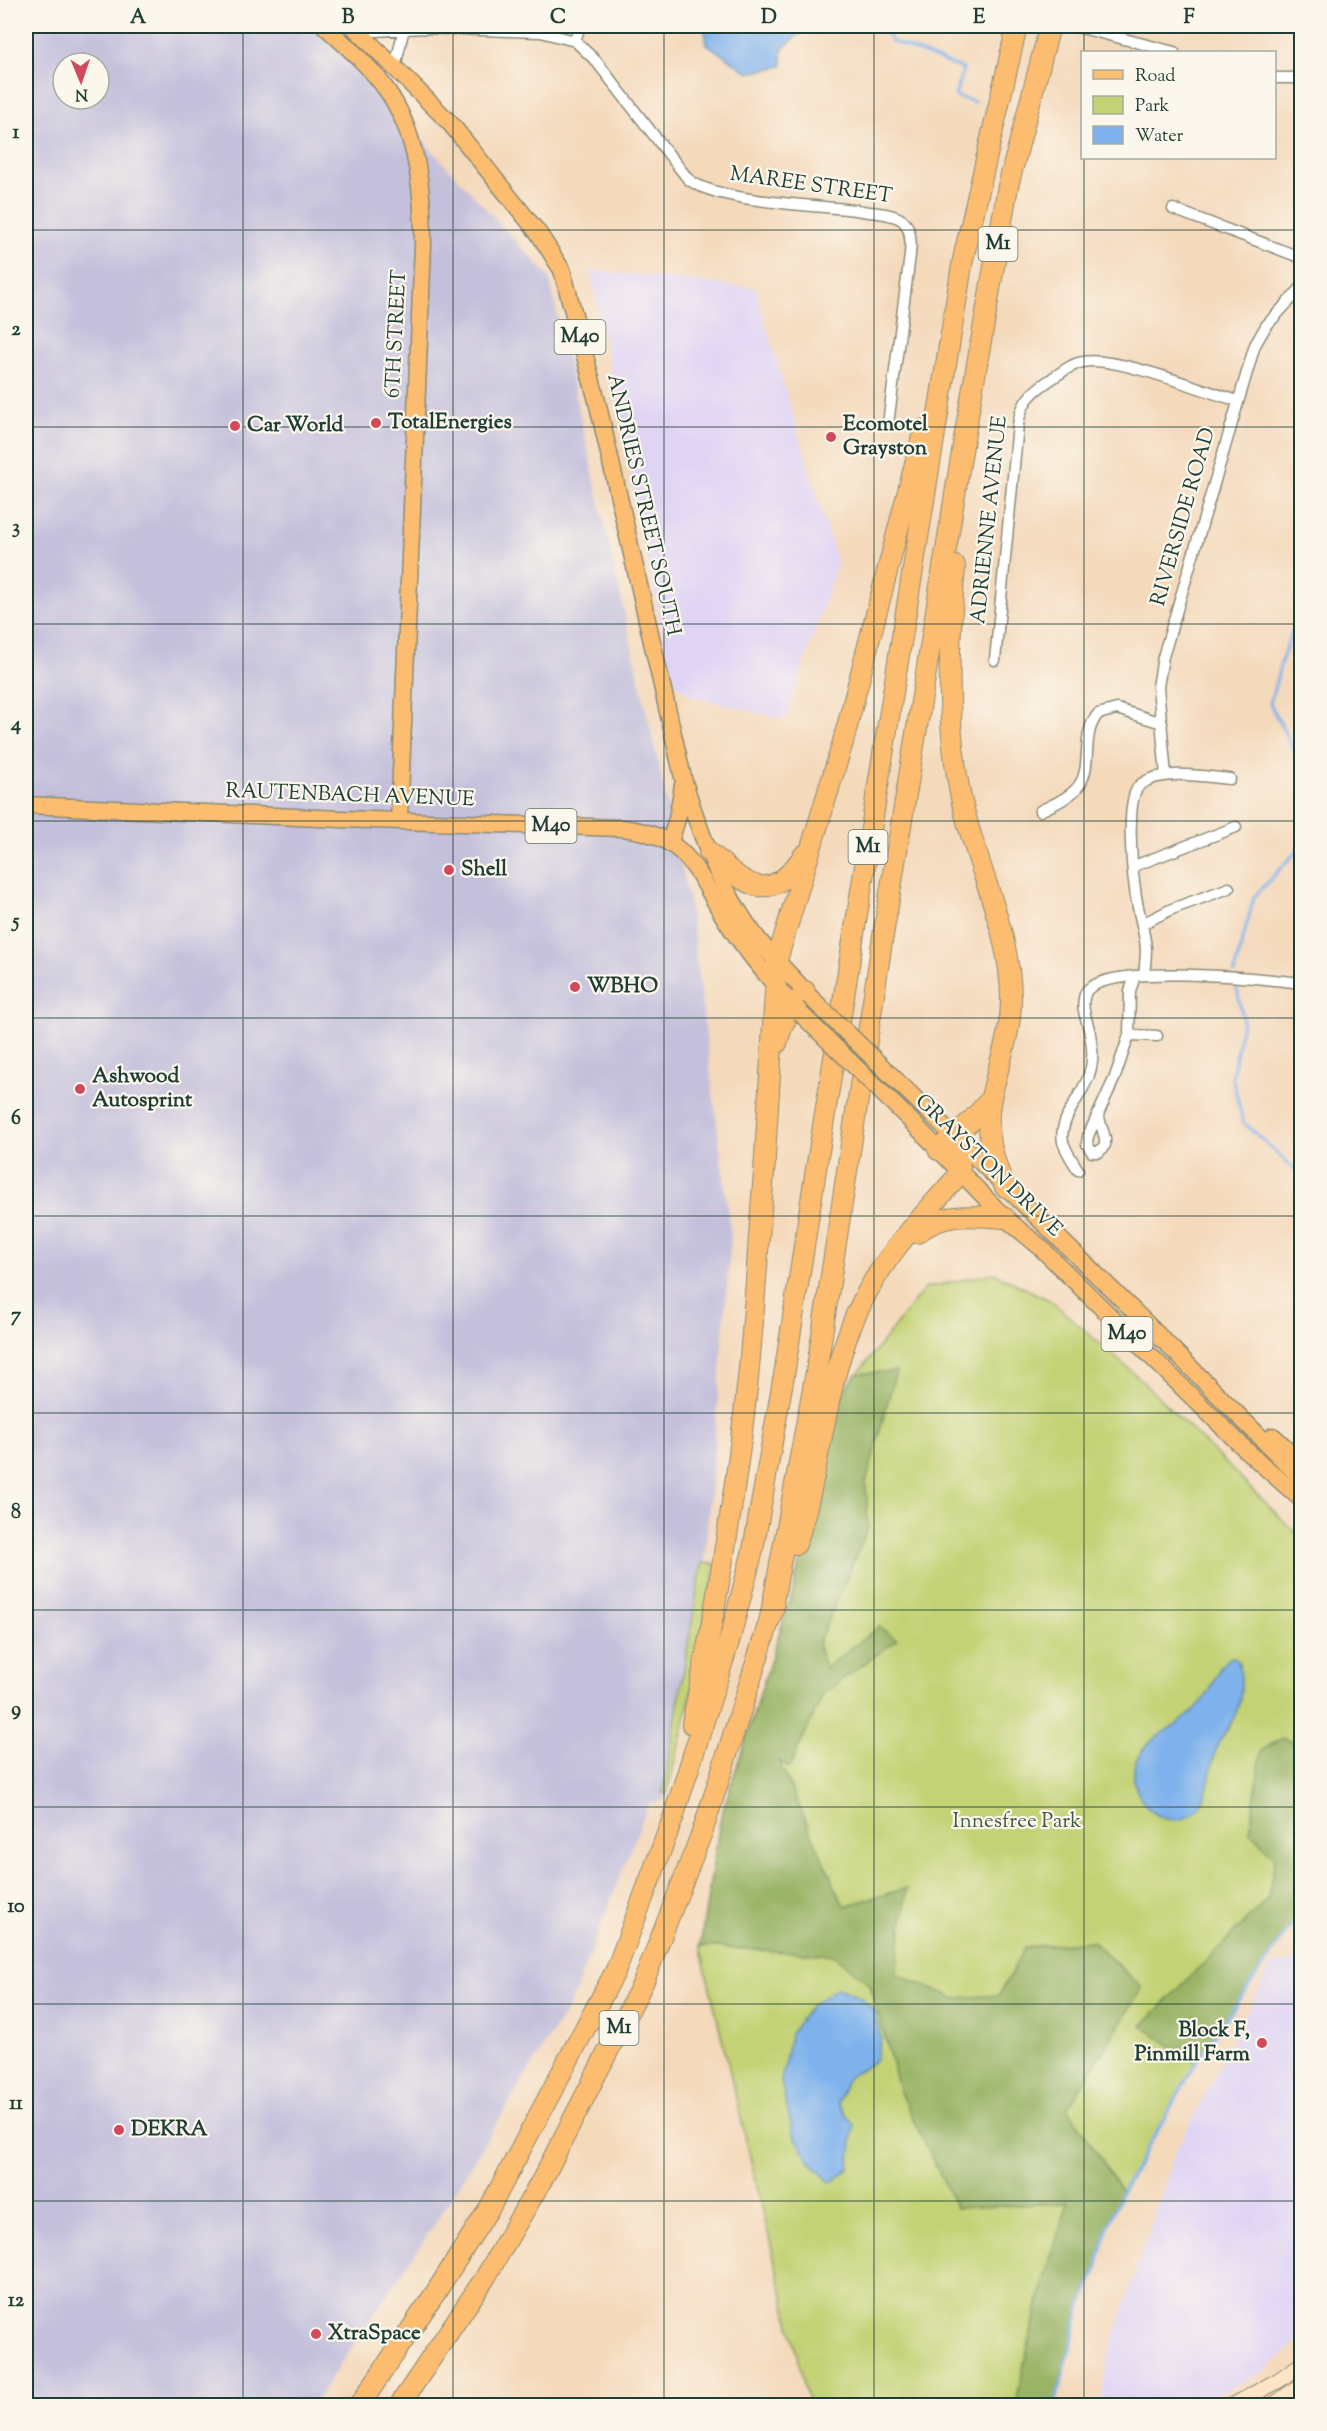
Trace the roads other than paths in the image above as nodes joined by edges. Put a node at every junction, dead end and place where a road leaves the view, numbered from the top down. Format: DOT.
graph roads {
  1 [pos="325,26"];
  2 [pos="580,26"];
  3 [pos="1017,26"];
  4 [pos="1050,26"];
  5 [pos="1074,26"];
  6 [pos="404,28"];
  7 [pos="356,29"];
  8 [pos="575,41"];
  9 [pos="1170,51"];
  10 [pos="395,67"];
  11 [pos="1276,78"];
  12 [pos="1302,78"];
  13 [pos="1173,209"];
  14 [pos="1302,258"];
  15 [pos="1302,287"];
  16 [pos="956,301"];
  17 [pos="1238,401"];
  18 [pos="888,424"];
  19 [pos="965,433"];
  20 [pos="995,660"];
  21 [pos="1162,723"];
  22 [pos="1166,776"];
  23 [pos="1230,779"];
  24 [pos="684,782"];
  25 [pos="26,805"];
  26 [pos="1040,811"];
  27 [pos="399,820"];
  28 [pos="1236,827"];
  29 [pos="814,841"];
  30 [pos="670,842"];
  31 [pos="709,852"];
  32 [pos="1134,866"];
  33 [pos="1229,888"];
  34 [pos="1142,924"];
  35 [pos="777,960"];
  36 [pos="1140,976"];
  37 [pos="1302,983"];
  38 [pos="774,986"];
  39 [pos="802,1001"];
  40 [pos="1129,1035"];
  41 [pos="1158,1036"];
  42 [pos="990,1100"];
  43 [pos="1098,1115"];
  44 [pos="954,1137"];
  45 [pos="938,1150"];
  46 [pos="1078,1170"];
  47 [pos="959,1172"];
  48 [pos="764,1173"];
  49 [pos="1005,1186"];
  50 [pos="1005,1218"];
  51 [pos="861,1304"];
  52 [pos="1142,1319"];
  53 [pos="1247,1451"];
  54 [pos="1302,1463"];
  55 [pos="1302,1479"];
  56 [pos="1302,1500"];
  57 [pos="1302,1509"];
  58 [pos="770,1618"];
  59 [pos="673,1818"];
  60 [pos="1302,2364"];
  61 [pos="1302,2385"];
  62 [pos="359,2406"];
  63 [pos="399,2406"];
  64 [pos="1232,2406"];
  65 [pos="1272,2406"];
  1 -- 27 [label="main road, 6TH STREET"];
  2 -- 8 [label="street"];
  3 -- 16 [label="highway, M1"];
  4 -- 19 [label="highway, M1"];
  5 -- 9 [label="street"];
  6 -- 7 [label="street, MAREE STREET"];
  6 -- 8 [label="street, MAREE STREET"];
  6 -- 10 [label="street"];
  7 -- 10 [label="main road, ANDRIES STREET SOUTH / M40"];
  8 -- 18 [label="street, MAREE STREET"];
  10 -- 24 [label="main road, ANDRIES STREET SOUTH / M40"];
  11 -- 12 [label="street"];
  13 -- 14 [label="street"];
  15 -- 17 [label="street, RIVERSIDE ROAD"];
  16 -- 29 [label="highway"];
  16 -- 59 [label="highway, M1"];
  17 -- 20 [label="street, ADRIENNE AVENUE"];
  17 -- 21 [label="street, RIVERSIDE ROAD"];
  19 -- 42 [label="highway"];
  19 -- 58 [label="highway, M1"];
  21 -- 22 [label="street, RIVERSIDE ROAD"];
  21 -- 26 [label="street"];
  22 -- 23 [label="street"];
  22 -- 32 [label="street"];
  24 -- 30 [label="main road"];
  24 -- 31 [label="main road, ANDRIES STREET SOUTH / M40"];
  25 -- 27 [label="main road, RAUTENBACH AVENUE"];
  27 -- 30 [label="main road, RAUTENBACH AVENUE / M40"];
  28 -- 32 [label="street"];
  29 -- 31 [label="highway"];
  29 -- 35 [label="highway"];
  30 -- 38 [label="main road, GRAYSTON DRIVE / M40"];
  31 -- 35 [label="main road, GRAYSTON DRIVE / M40"];
  32 -- 34 [label="street"];
  33 -- 34 [label="street"];
  34 -- 36 [label="street"];
  35 -- 38 [label="highway"];
  35 -- 39 [label="main road, GRAYSTON DRIVE / M40"];
  36 -- 37 [label="street"];
  36 -- 40 [label="street"];
  36 -- 46 [label="street"];
  38 -- 39 [label="main road, GRAYSTON DRIVE / M40"];
  38 -- 48 [label="highway"];
  39 -- 44 [label="main road, GRAYSTON DRIVE / M40, bridge"];
  39 -- 45 [label="main road, GRAYSTON DRIVE / M40, bridge"];
  39 -- 48 [label="highway"];
  40 -- 41 [label="street"];
  40 -- 43 [label="street"];
  42 -- 44 [label="highway"];
  42 -- 49 [label="highway"];
  44 -- 45 [label="highway"];
  44 -- 47 [label="highway"];
  44 -- 49 [label="main road, GRAYSTON DRIVE / M40"];
  45 -- 47 [label="main road, GRAYSTON DRIVE / M40"];
  47 -- 50 [label="main road, GRAYSTON DRIVE / M40"];
  47 -- 51 [label="highway"];
  48 -- 59 [label="highway"];
  49 -- 52 [label="main road, GRAYSTON DRIVE / M40"];
  50 -- 51 [label="highway"];
  50 -- 53 [label="main road, GRAYSTON DRIVE / M40"];
  51 -- 58 [label="highway"];
  52 -- 54 [label="main road"];
  52 -- 55 [label="main road, GRAYSTON DRIVE / M40"];
  53 -- 56 [label="main road, GRAYSTON DRIVE / M40"];
  53 -- 57 [label="main road"];
  58 -- 63 [label="highway, M1"];
  59 -- 62 [label="highway, M1"];
  60 -- 64 [label="main road"];
  61 -- 65 [label="main road"];
}
